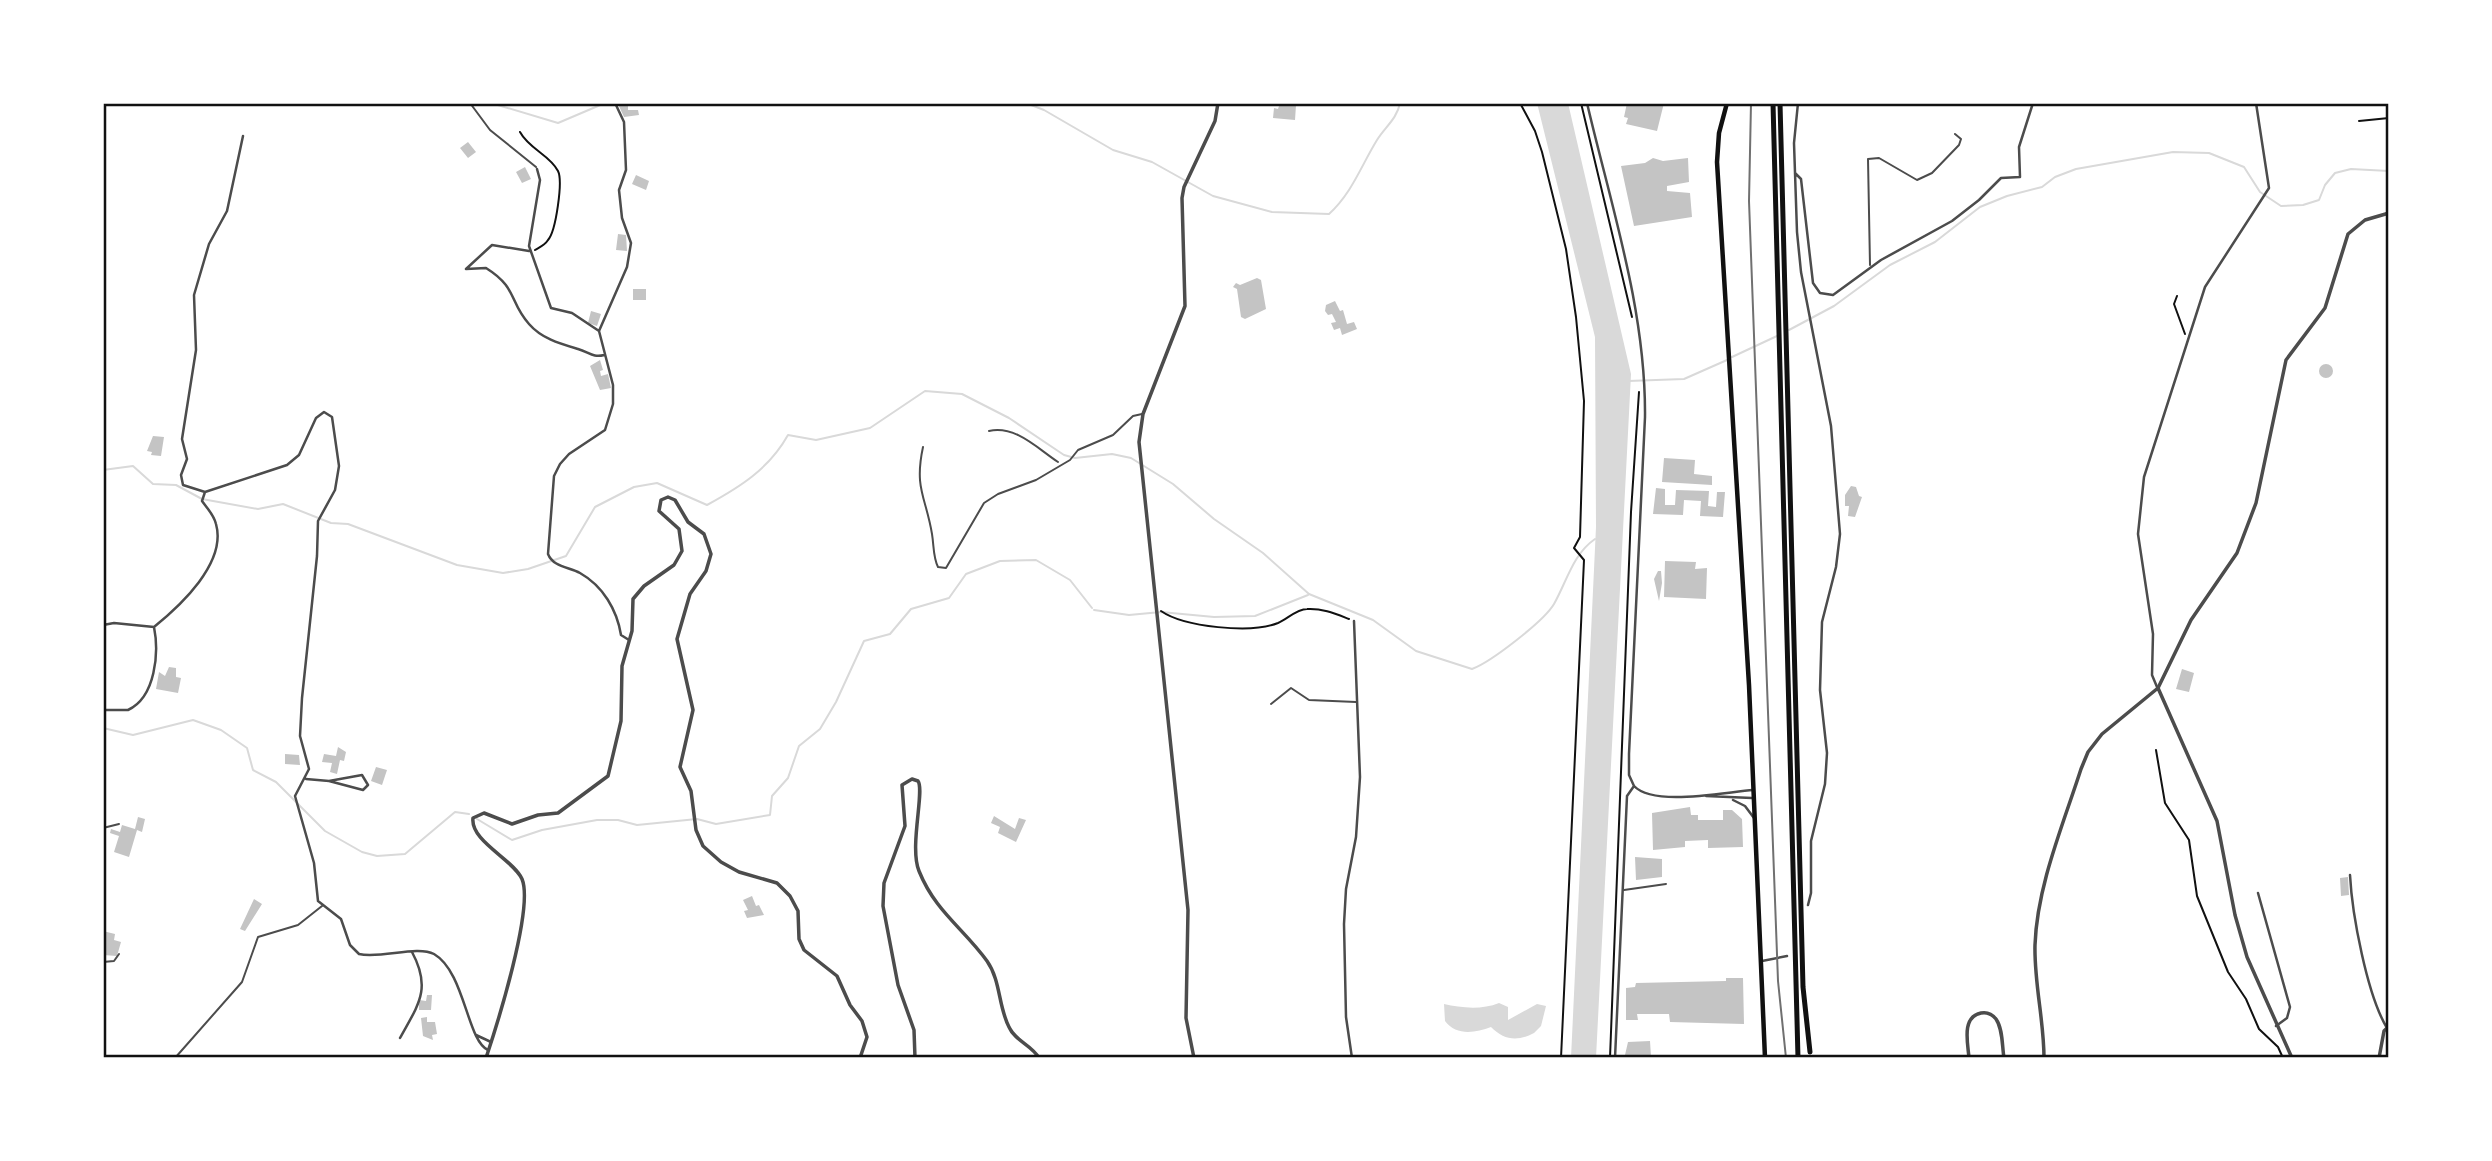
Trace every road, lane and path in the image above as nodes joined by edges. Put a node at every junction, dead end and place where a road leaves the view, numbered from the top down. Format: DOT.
graph roads {
  1 [pos="470,103"];
  2 [pos="1218,103"];
  3 [pos="1520,103"];
  4 [pos="1581,103"];
  5 [pos="1587,103"];
  6 [pos="1727,103"];
  7 [pos="1773,103"];
  8 [pos="1780,103"];
  9 [pos="1798,103"];
  10 [pos="2033,103"];
  11 [pos="2256,103"];
  12 [pos="615,105"];
  13 [pos="2389,118"];
  14 [pos="2359,121"];
  15 [pos="520,132"];
  16 [pos="1955,134"];
  17 [pos="243,136"];
  18 [pos="537,169"];
  19 [pos="1795,173"];
  20 [pos="2389,213"];
  21 [pos="530,251"];
  22 [pos="1870,268"];
  23 [pos="2178,296"];
  24 [pos="1633,323"];
  25 [pos="599,331"];
  26 [pos="2187,340"];
  27 [pos="604,355"];
  28 [pos="1640,385"];
  29 [pos="1143,414"];
  30 [pos="989,431"];
  31 [pos="923,447"];
  32 [pos="1060,463"];
  33 [pos="204,494"];
  34 [pos="1160,607"];
  35 [pos="1354,621"];
  36 [pos="103,625"];
  37 [pos="154,627"];
  38 [pos="629,640"];
  39 [pos="2158,688"];
  40 [pos="1357,702"];
  41 [pos="1271,704"];
  42 [pos="103,710"];
  43 [pos="2155,750"];
  44 [pos="306,779"];
  45 [pos="329,781"];
  46 [pos="1634,786"];
  47 [pos="1753,790"];
  48 [pos="1703,795"];
  49 [pos="1753,797"];
  50 [pos="1730,799"];
  51 [pos="1755,819"];
  52 [pos="119,824"];
  53 [pos="103,828"];
  54 [pos="2350,875"];
  55 [pos="1666,884"];
  56 [pos="1623,890"];
  57 [pos="2258,893"];
  58 [pos="1808,905"];
  59 [pos="322,906"];
  60 [pos="412,952"];
  61 [pos="119,954"];
  62 [pos="1787,956"];
  63 [pos="1762,961"];
  64 [pos="103,962"];
  65 [pos="2276,1026"];
  66 [pos="2388,1027"];
  67 [pos="475,1032"];
  68 [pos="400,1038"];
  69 [pos="491,1042"];
  70 [pos="1810,1052"];
  71 [pos="488,1055"];
  72 [pos="175,1058"];
  73 [pos="860,1058"];
  74 [pos="915,1058"];
  75 [pos="1039,1058"];
  76 [pos="1194,1058"];
  77 [pos="1352,1058"];
  78 [pos="1561,1058"];
  79 [pos="1612,1058"];
  80 [pos="1765,1058"];
  81 [pos="1798,1058"];
  82 [pos="1969,1058"];
  83 [pos="2004,1058"];
  84 [pos="2044,1058"];
  85 [pos="2283,1058"];
  86 [pos="2292,1058"];
  87 [pos="2379,1058"];
  1 -- 18 [label="lane"];
  2 -- 29 [label="street"];
  3 -- 78 [label="path"];
  4 -- 24 [label="path"];
  5 -- 46 [label="street"];
  6 -- 47 [label="main road"];
  7 -- 81 [label="highway"];
  8 -- 70 [label="highway"];
  9 -- 19 [label="street"];
  10 -- 22 [label="street"];
  11 -- 26 [label="street"];
  12 -- 25 [label="street"];
  13 -- 14 [label="path"];
  15 -- 21 [label="path"];
  16 -- 22 [label="lane"];
  17 -- 33 [label="street"];
  18 -- 21 [label="street"];
  19 -- 22 [label="street"];
  19 -- 58 [label="street"];
  20 -- 39 [label="street"];
  21 -- 25 [label="street"];
  21 -- 27 [label="street"];
  23 -- 26 [label="path"];
  25 -- 27 [label="street"];
  26 -- 39 [label="street"];
  27 -- 38 [label="street"];
  28 -- 79 [label="path"];
  29 -- 32 [label="lane"];
  29 -- 76 [label="street"];
  30 -- 32 [label="lane"];
  31 -- 32 [label="lane"];
  33 -- 37 [label="street"];
  33 -- 44 [label="street"];
  34 -- 35 [label="path"];
  35 -- 40 [label="street"];
  36 -- 37 [label="street"];
  37 -- 42 [label="street"];
  38 -- 69 [label="street"];
  38 -- 73 [label="street"];
  39 -- 65 [label="street"];
  39 -- 84 [label="street"];
  40 -- 41 [label="lane"];
  40 -- 77 [label="street"];
  43 -- 85 [label="path"];
  44 -- 45 [label="street"];
  44 -- 59 [label="street"];
  45 -- 45 [label="street"];
  46 -- 48 [label="street"];
  46 -- 56 [label="street"];
  47 -- 48 [label="street"];
  47 -- 49 [label="main road"];
  48 -- 50 [label="street"];
  49 -- 50 [label="street"];
  49 -- 51 [label="main road"];
  50 -- 51 [label="street"];
  51 -- 63 [label="main road"];
  52 -- 53 [label="lane"];
  54 -- 66 [label="street"];
  55 -- 56 [label="lane"];
  56 -- 79 [label="street"];
  57 -- 65 [label="street"];
  59 -- 60 [label="street"];
  59 -- 72 [label="lane"];
  60 -- 67 [label="street"];
  60 -- 68 [label="street"];
  61 -- 64 [label="lane"];
  62 -- 63 [label="street"];
  63 -- 80 [label="main road"];
  65 -- 86 [label="street"];
  66 -- 87 [label="street"];
  67 -- 69 [label="street"];
  67 -- 71 [label="street"];
  69 -- 71 [label="street"];
  74 -- 75 [label="street"];
  82 -- 83 [label="street"];
}
